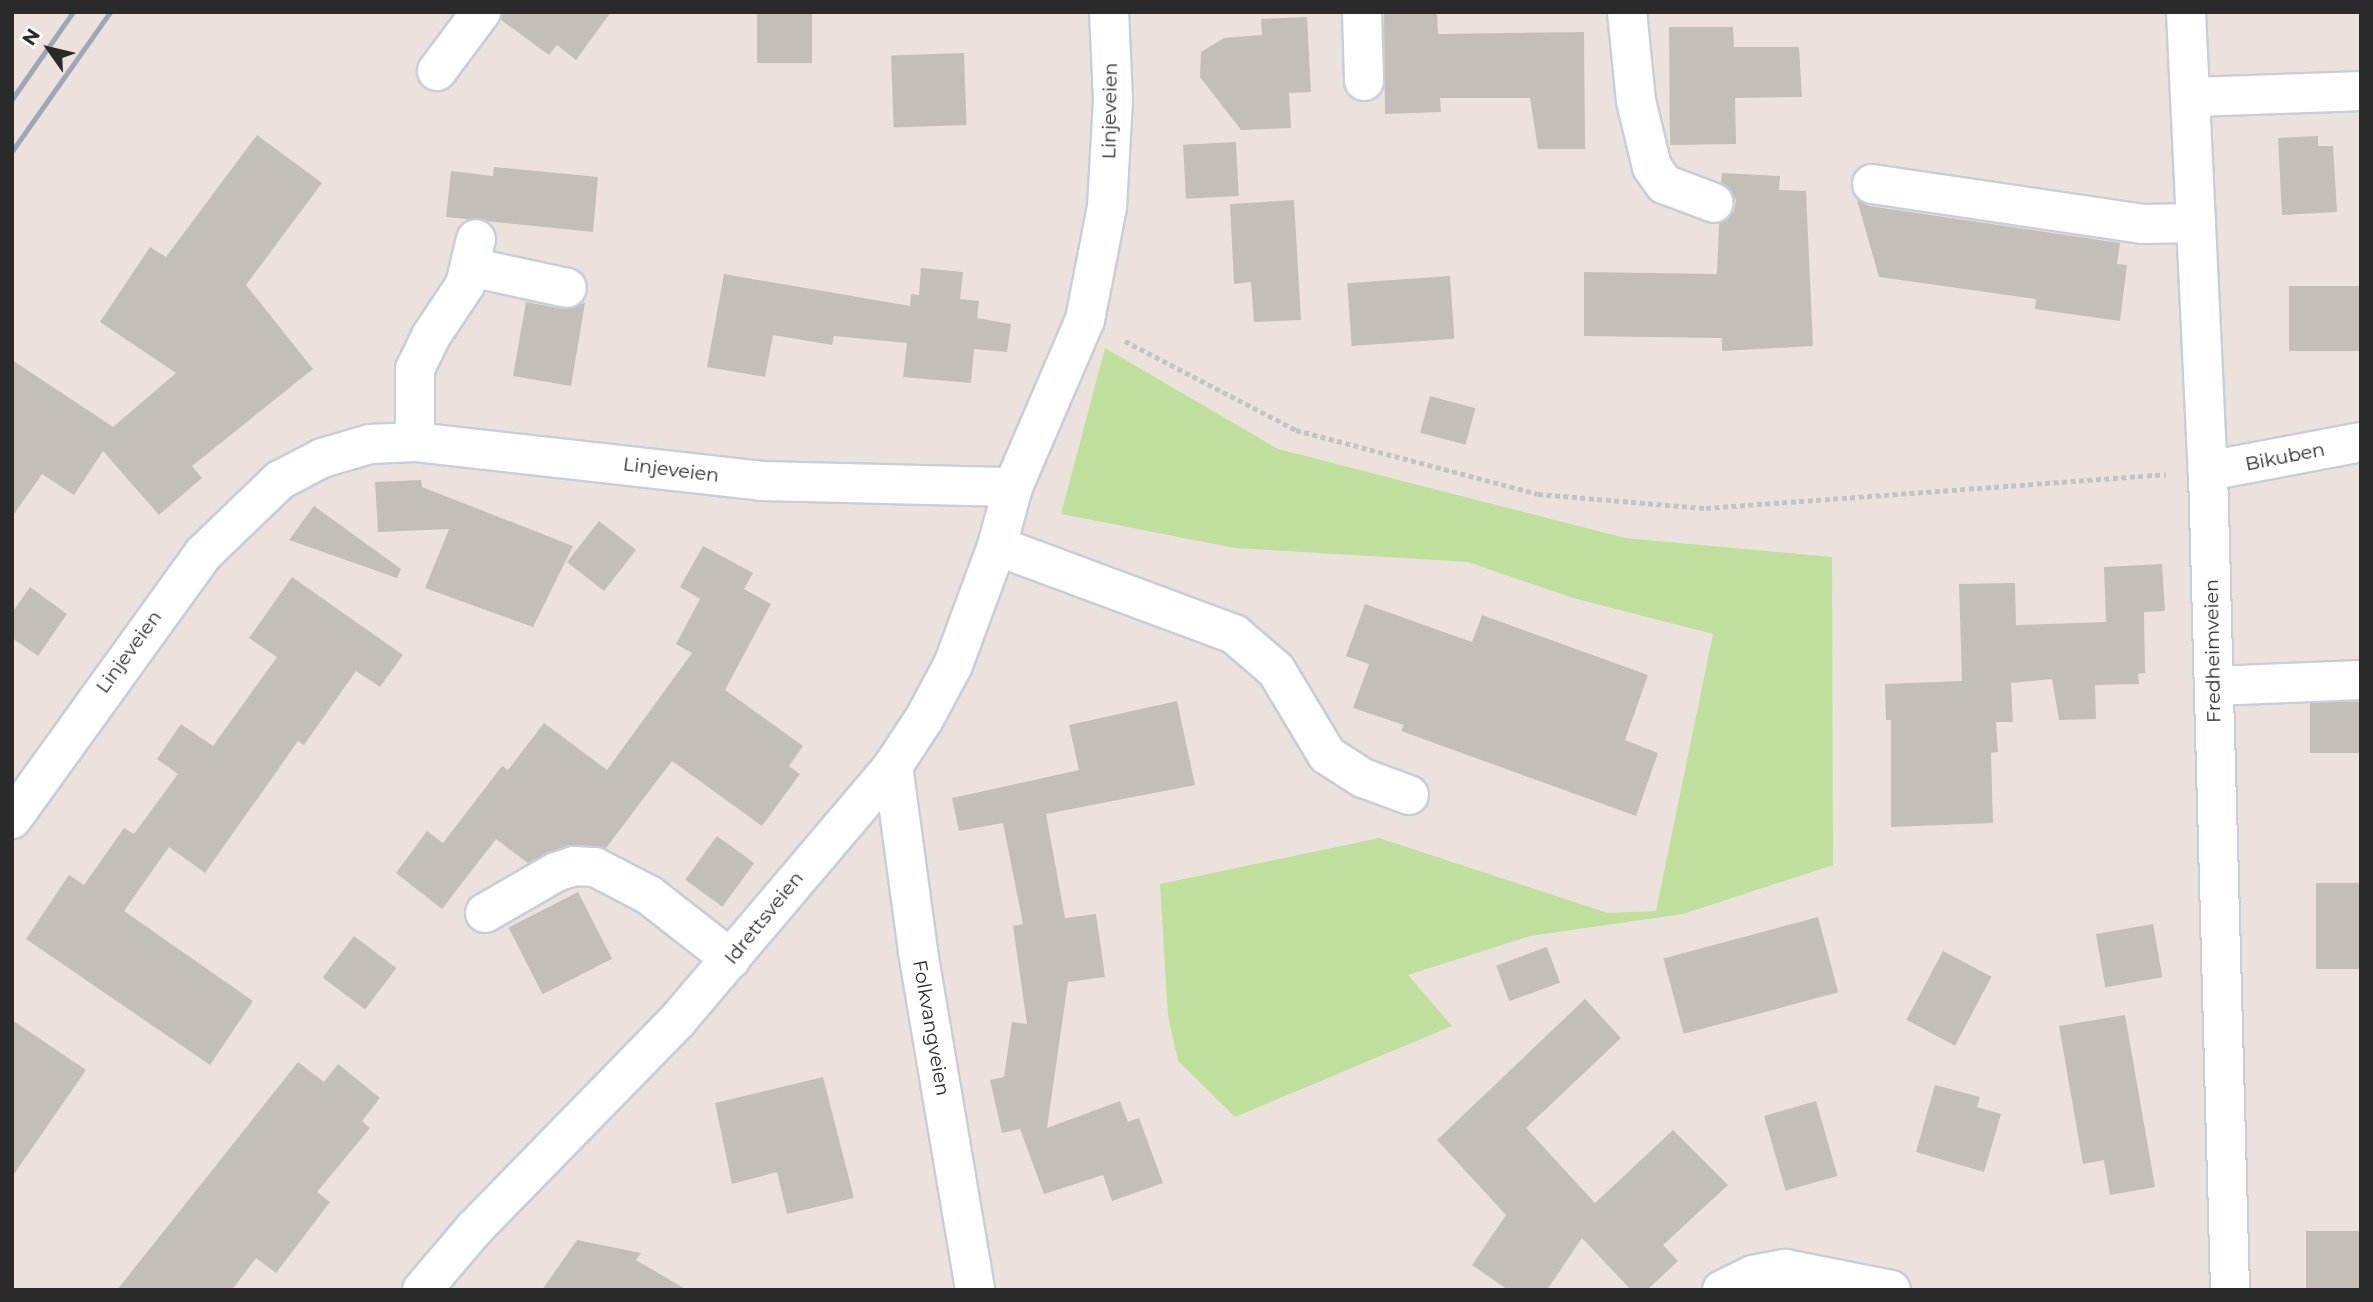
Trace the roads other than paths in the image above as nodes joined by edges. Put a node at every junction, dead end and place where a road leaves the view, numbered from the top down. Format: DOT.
graph roads {
  1 [pos="481,12"];
  2 [pos="1109,12"];
  3 [pos="1362,12"];
  4 [pos="1627,12"];
  5 [pos="2186,12"];
  6 [pos="437,71"];
  7 [pos="1364,80"];
  8 [pos="2359,91"];
  9 [pos="2190,97"];
  10 [pos="1872,184"];
  11 [pos="1714,203"];
  12 [pos="2196,222"];
  13 [pos="568,288"];
  14 [pos="415,442"];
  15 [pos="2361,442"];
  16 [pos="2208,471"];
  17 [pos="1013,487"];
  18 [pos="997,546"];
  19 [pos="2361,680"];
  20 [pos="2214,686"];
  21 [pos="893,766"];
  22 [pos="1409,794"];
  23 [pos="12,819"];
  24 [pos="485,913"];
  25 [pos="731,959"];
  26 [pos="422,1290"];
  27 [pos="975,1290"];
  28 [pos="1722,1290"];
  29 [pos="1891,1290"];
  30 [pos="2230,1290"];
  1 -- 6 [label="street"];
  2 -- 17 [label="street, Linjeveien"];
  3 -- 7 [label="street"];
  4 -- 11 [label="street"];
  5 -- 9 [label="street, Fredheimveien"];
  8 -- 9 [label="street"];
  9 -- 12 [label="street, Fredheimveien"];
  10 -- 12 [label="street"];
  12 -- 16 [label="street, Fredheimveien"];
  13 -- 14 [label="street"];
  14 -- 17 [label="street, Linjeveien"];
  14 -- 23 [label="street, Linjeveien"];
  15 -- 16 [label="street, Bikuben"];
  16 -- 20 [label="street, Fredheimveien"];
  17 -- 18 [label="street, Idrettsveien"];
  18 -- 21 [label="street, Idrettsveien"];
  18 -- 22 [label="street"];
  19 -- 20 [label="street"];
  20 -- 30 [label="street, Fredheimveien"];
  21 -- 25 [label="street, Idrettsveien"];
  21 -- 27 [label="street, Folkvangveien"];
  24 -- 25 [label="street"];
  25 -- 26 [label="street, Idrettsveien"];
  28 -- 29 [label="street"];
}
